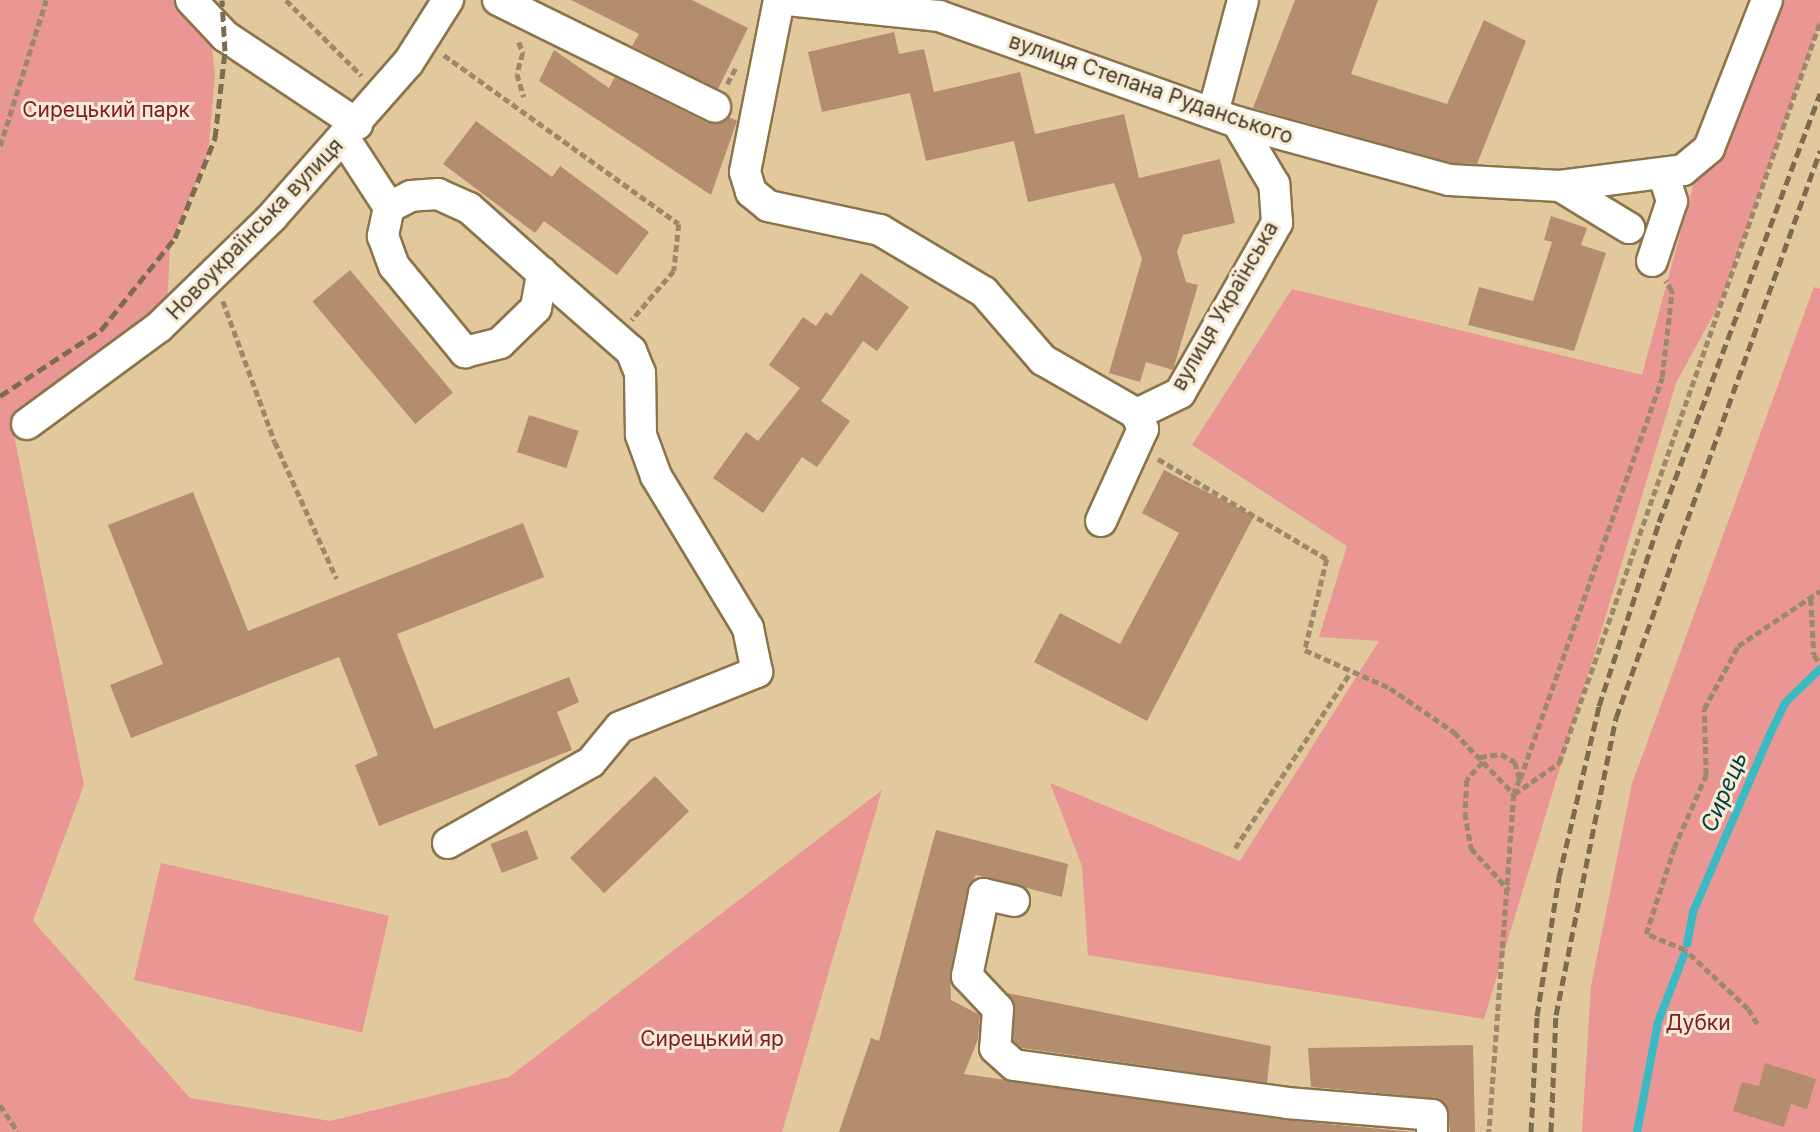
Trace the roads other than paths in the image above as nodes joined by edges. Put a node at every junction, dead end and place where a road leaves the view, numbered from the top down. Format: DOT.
graph roads {
  1 [pos="191,0"];
  2 [pos="448,0"];
  3 [pos="779,0"];
  4 [pos="786,0"];
  5 [pos="1243,0"];
  6 [pos="1767,0"];
  7 [pos="502,2"];
  8 [pos="941,8"];
  9 [pos="715,107"];
  10 [pos="1225,118"];
  11 [pos="351,131"];
  12 [pos="1664,174"];
  13 [pos="1560,186"];
  14 [pos="389,207"];
  15 [pos="1629,228"];
  16 [pos="1652,261"];
  17 [pos="542,273"];
  18 [pos="1135,412"];
  19 [pos="27,424"];
  20 [pos="1101,521"];
  21 [pos="448,843"];
  22 [pos="1014,901"];
  23 [pos="1432,1132"];
  1 -- 11 [label="street"];
  2 -- 11 [label="street, Новоукраїнська вулиця"];
  3 -- 18 [label="street"];
  4 -- 8 [label="street, вулиця Степана Руданського"];
  5 -- 10 [label="street"];
  6 -- 12 [label="street"];
  7 -- 9 [label="street"];
  8 -- 10 [label="street, вулиця Степана Руданського"];
  10 -- 13 [label="street, вулиця Степана Руданського"];
  10 -- 18 [label="street, вулиця Українська"];
  11 -- 14 [label="street"];
  11 -- 19 [label="street, Новоукраїнська вулиця"];
  12 -- 13 [label="street"];
  12 -- 16 [label="street"];
  13 -- 15 [label="street, вулиця Степана Руданського"];
  14 -- 17 [label="street"];
  14 -- 17 [label="street"];
  17 -- 21 [label="street"];
  18 -- 20 [label="street"];
  22 -- 23 [label="street"];
}
